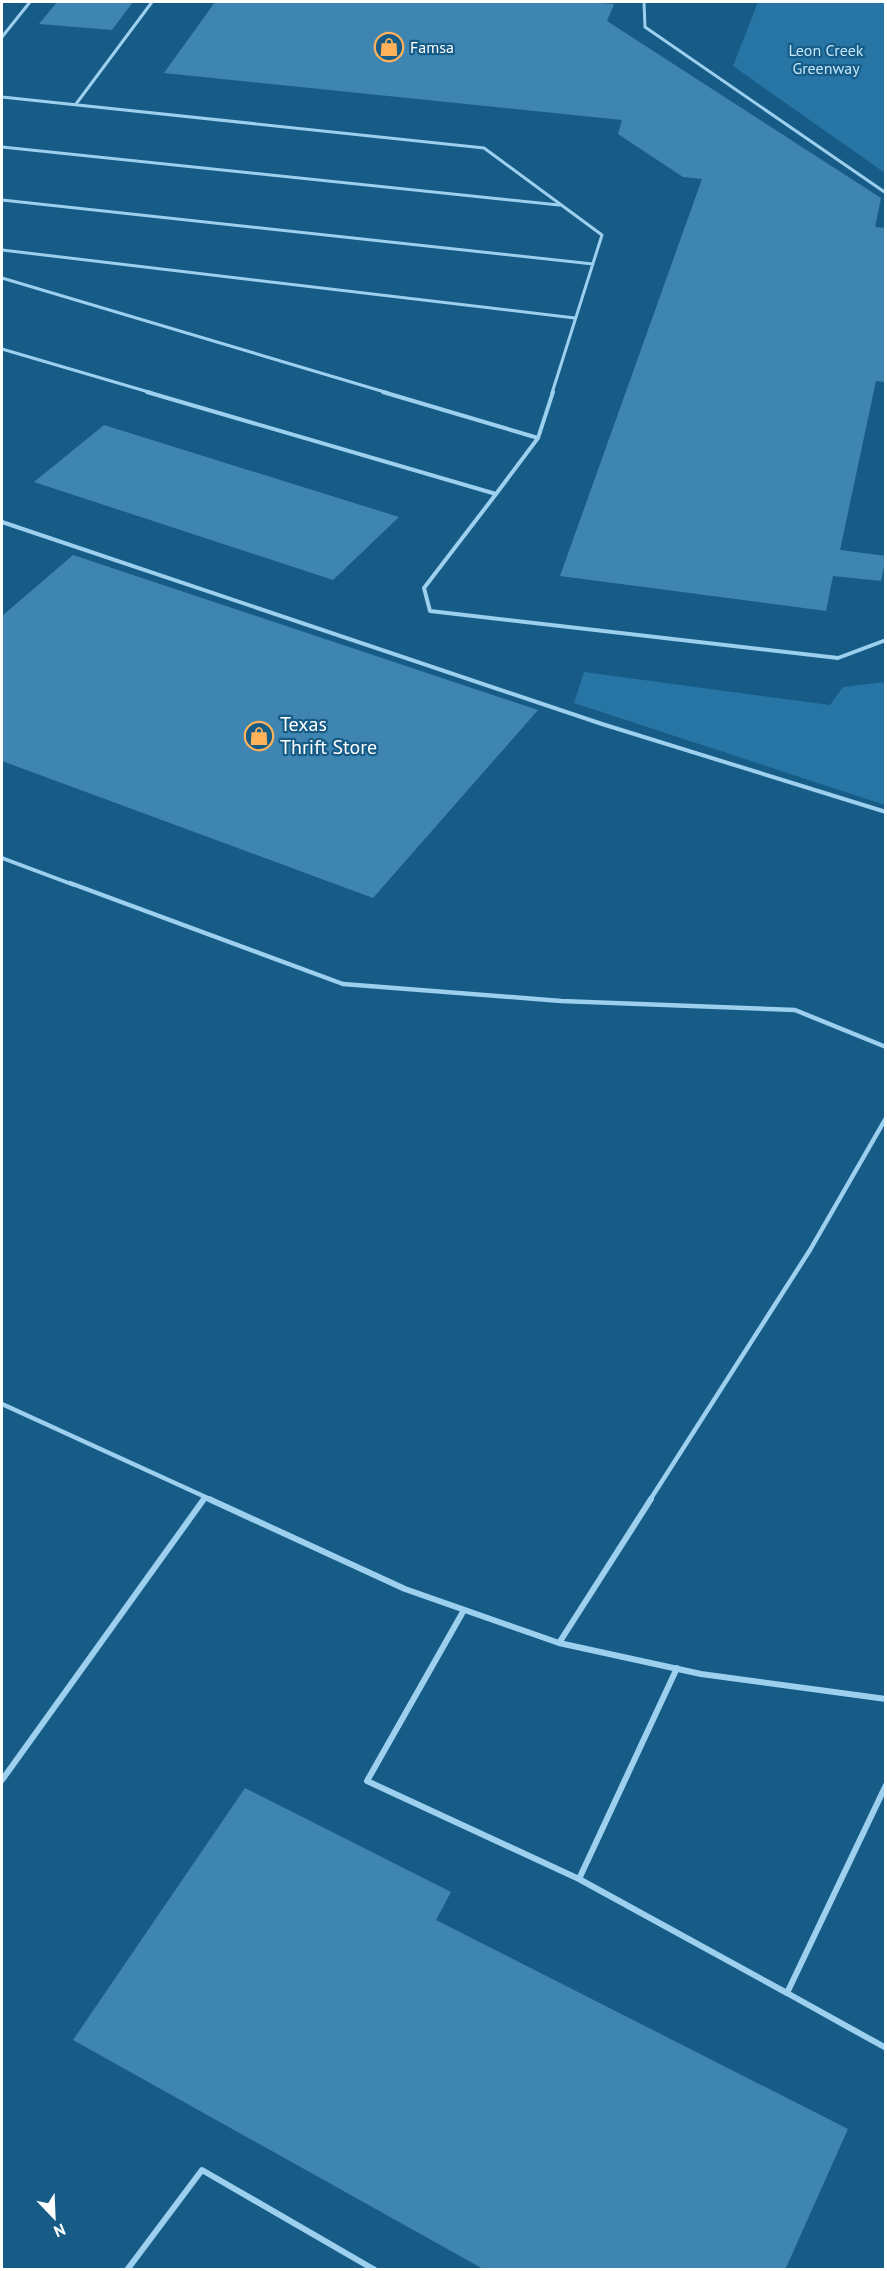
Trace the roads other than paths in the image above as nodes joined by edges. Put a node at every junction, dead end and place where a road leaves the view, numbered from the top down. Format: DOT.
graph roads {
  1 [pos="30,2"];
  2 [pos="152,2"];
  3 [pos="644,2"];
  4 [pos="2,37"];
  5 [pos="2,96"];
  6 [pos="76,105"];
  7 [pos="2,147"];
  8 [pos="885,193"];
  9 [pos="2,200"];
  10 [pos="562,206"];
  11 [pos="2,250"];
  12 [pos="593,264"];
  13 [pos="2,279"];
  14 [pos="575,318"];
  15 [pos="2,349"];
  16 [pos="538,438"];
  17 [pos="496,494"];
  18 [pos="2,522"];
  19 [pos="885,639"];
  20 [pos="885,812"];
  21 [pos="2,858"];
  22 [pos="885,1047"];
  23 [pos="885,1119"];
  24 [pos="2,1404"];
  25 [pos="206,1498"];
  26 [pos="464,1610"];
  27 [pos="559,1643"];
  28 [pos="676,1668"];
  29 [pos="885,1699"];
  30 [pos="2,1780"];
  31 [pos="885,1785"];
  32 [pos="579,1879"];
  33 [pos="787,1993"];
  34 [pos="885,2048"];
  35 [pos="127,2270"];
  36 [pos="375,2270"];
  1 -- 4 [label="lane"];
  2 -- 6 [label="lane"];
  3 -- 8 [label="lane"];
  5 -- 6 [label="lane"];
  6 -- 10 [label="lane"];
  7 -- 10 [label="lane"];
  9 -- 12 [label="lane"];
  10 -- 12 [label="lane"];
  11 -- 14 [label="lane"];
  12 -- 14 [label="lane"];
  13 -- 16 [label="lane"];
  14 -- 16 [label="lane"];
  15 -- 17 [label="lane"];
  16 -- 17 [label="lane"];
  17 -- 19 [label="lane"];
  18 -- 20 [label="lane"];
  21 -- 22 [label="lane"];
  23 -- 27 [label="lane"];
  24 -- 25 [label="lane"];
  25 -- 26 [label="lane"];
  25 -- 30 [label="lane"];
  26 -- 27 [label="lane"];
  26 -- 32 [label="lane"];
  27 -- 28 [label="lane"];
  28 -- 29 [label="lane"];
  28 -- 32 [label="lane"];
  31 -- 33 [label="lane"];
  32 -- 33 [label="lane"];
  33 -- 34 [label="lane"];
  35 -- 36 [label="lane"];
}
